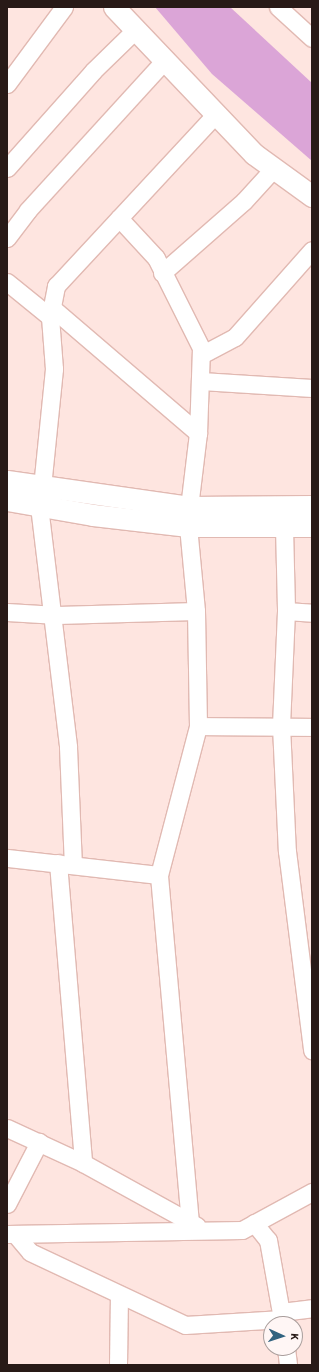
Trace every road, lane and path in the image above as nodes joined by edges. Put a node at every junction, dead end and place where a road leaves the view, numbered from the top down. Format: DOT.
graph roads {
  1 [pos="64,7"];
  2 [pos="114,7"];
  3 [pos="278,7"];
  4 [pos="135,30"];
  5 [pos="312,38"];
  6 [pos="164,61"];
  7 [pos="7,84"];
  8 [pos="215,115"];
  9 [pos="7,168"];
  10 [pos="274,168"];
  11 [pos="312,196"];
  12 [pos="119,218"];
  13 [pos="7,238"];
  14 [pos="312,250"];
  15 [pos="162,274"];
  16 [pos="7,282"];
  17 [pos="51,312"];
  18 [pos="201,355"];
  19 [pos="201,381"];
  20 [pos="312,388"];
  21 [pos="198,433"];
  22 [pos="7,481"];
  23 [pos="41,496"];
  24 [pos="7,500"];
  25 [pos="312,506"];
  26 [pos="188,517"];
  27 [pos="312,526"];
  28 [pos="284,527"];
  29 [pos="286,611"];
  30 [pos="7,612"];
  31 [pos="196,612"];
  32 [pos="312,613"];
  33 [pos="51,615"];
  34 [pos="198,726"];
  35 [pos="281,726"];
  36 [pos="312,727"];
  37 [pos="7,858"];
  38 [pos="66,864"];
  39 [pos="159,875"];
  40 [pos="308,986"];
  41 [pos="312,1050"];
  42 [pos="7,1128"];
  43 [pos="39,1142"];
  44 [pos="83,1163"];
  45 [pos="312,1192"];
  46 [pos="7,1204"];
  47 [pos="254,1223"];
  48 [pos="197,1227"];
  49 [pos="11,1234"];
  50 [pos="119,1296"];
  51 [pos="312,1308"];
  52 [pos="282,1316"];
  53 [pos="288,1316"];
  54 [pos="263,1319"];
  55 [pos="118,1365"];
  1 -- 7 [label="street"];
  2 -- 4 [label="main road"];
  3 -- 5 [label="street"];
  4 -- 6 [label="main road"];
  4 -- 9 [label="street"];
  6 -- 8 [label="main road"];
  6 -- 13 [label="street"];
  8 -- 10 [label="main road"];
  8 -- 12 [label="street"];
  10 -- 11 [label="main road"];
  10 -- 15 [label="street"];
  12 -- 15 [label="street"];
  12 -- 17 [label="street"];
  14 -- 18 [label="street"];
  15 -- 18 [label="street"];
  16 -- 17 [label="street"];
  17 -- 21 [label="street"];
  17 -- 23 [label="street"];
  18 -- 19 [label="street"];
  19 -- 20 [label="street"];
  19 -- 21 [label="street"];
  21 -- 26 [label="street"];
  22 -- 23 [label="main road"];
  23 -- 24 [label="main road"];
  23 -- 26 [label="main road"];
  23 -- 33 [label="street"];
  25 -- 26 [label="main road"];
  26 -- 28 [label="main road"];
  26 -- 31 [label="street"];
  27 -- 28 [label="main road"];
  28 -- 29 [label="street"];
  29 -- 32 [label="street"];
  29 -- 35 [label="street"];
  30 -- 33 [label="street"];
  31 -- 33 [label="street"];
  31 -- 34 [label="street"];
  33 -- 38 [label="street"];
  34 -- 35 [label="street"];
  34 -- 39 [label="street"];
  35 -- 36 [label="street"];
  35 -- 40 [label="street"];
  37 -- 38 [label="street"];
  38 -- 39 [label="street"];
  38 -- 44 [label="street"];
  39 -- 48 [label="street"];
  40 -- 41 [label="street"];
  42 -- 43 [label="street"];
  43 -- 44 [label="street"];
  43 -- 46 [label="street"];
  44 -- 48 [label="street"];
  45 -- 47 [label="street"];
  47 -- 48 [label="street"];
  47 -- 52 [label="street"];
  48 -- 49 [label="street"];
  49 -- 50 [label="street"];
  50 -- 54 [label="street"];
  50 -- 55 [label="street"];
  51 -- 53 [label="street"];
}
